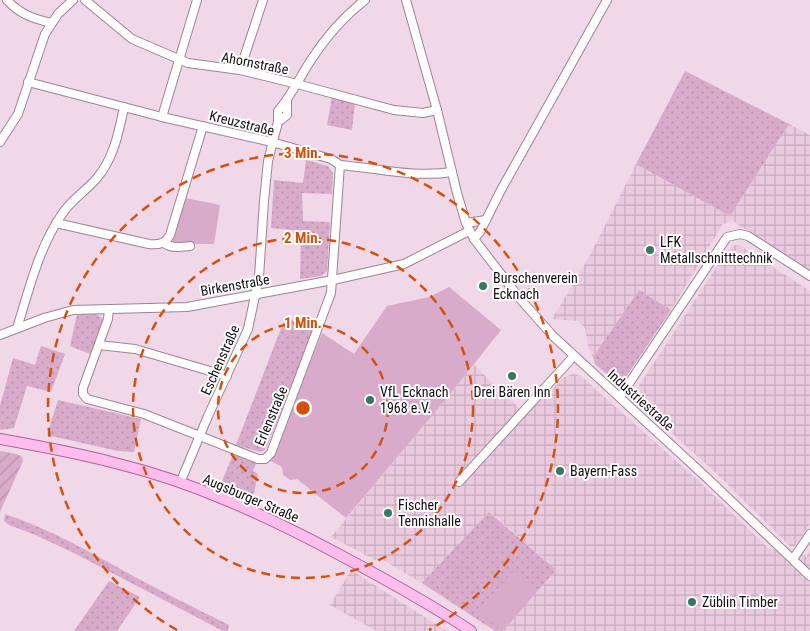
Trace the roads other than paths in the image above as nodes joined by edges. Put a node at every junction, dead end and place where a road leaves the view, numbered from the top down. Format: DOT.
graph roads {
  1 [pos="7,0"];
  2 [pos="73,0"];
  3 [pos="85,0"];
  4 [pos="197,0"];
  5 [pos="263,0"];
  6 [pos="365,0"];
  7 [pos="406,0"];
  8 [pos="607,0"];
  9 [pos="52,23"];
  10 [pos="179,59"];
  11 [pos="240,70"];
  12 [pos="28,82"];
  13 [pos="297,84"];
  14 [pos="124,107"];
  15 [pos="437,110"];
  16 [pos="162,117"];
  17 [pos="203,126"];
  18 [pos="0,142"];
  19 [pos="272,142"];
  20 [pos="340,164"];
  21 [pos="452,172"];
  22 [pos="486,220"];
  23 [pos="466,223"];
  24 [pos="56,224"];
  25 [pos="470,231"];
  26 [pos="474,239"];
  27 [pos="164,243"];
  28 [pos="190,246"];
  29 [pos="810,276"];
  30 [pos="333,280"];
  31 [pos="256,294"];
  32 [pos="109,309"];
  33 [pos="17,328"];
  34 [pos="0,335"];
  35 [pos="99,345"];
  36 [pos="573,357"];
  37 [pos="227,376"];
  38 [pos="620,398"];
  39 [pos="200,436"];
  40 [pos="0,439"];
  41 [pos="459,482"];
  42 [pos="180,483"];
  43 [pos="810,534"];
  44 [pos="793,559"];
  45 [pos="810,576"];
  46 [pos="471,631"];
  1 -- 9 [label="street"];
  2 -- 9 [label="street"];
  3 -- 10 [label="street, Ahornstraße"];
  4 -- 10 [label="street"];
  5 -- 11 [label="street"];
  6 -- 13 [label="street, Eschenstraße"];
  7 -- 15 [label="street, Industriestraße"];
  8 -- 22 [label="street"];
  9 -- 12 [label="street"];
  10 -- 11 [label="street, Ahornstraße"];
  10 -- 16 [label="street"];
  11 -- 13 [label="street, Ahornstraße"];
  12 -- 14 [label="street, Kreuzstraße"];
  12 -- 18 [label="street"];
  13 -- 15 [label="street, Ahornstraße"];
  13 -- 19 [label="street, Eschenstraße"];
  14 -- 16 [label="street, Kreuzstraße"];
  14 -- 24 [label="street"];
  15 -- 21 [label="street, Industriestraße"];
  16 -- 17 [label="street, Kreuzstraße"];
  17 -- 19 [label="street, Kreuzstraße"];
  17 -- 27 [label="street"];
  19 -- 20 [label="street, Kreuzstraße"];
  19 -- 31 [label="street, Eschenstraße"];
  20 -- 21 [label="street, Kreuzstraße"];
  20 -- 30 [label="street, Erlenstraße"];
  21 -- 23 [label="street, Industriestraße"];
  22 -- 23 [label="street"];
  22 -- 26 [label="street"];
  23 -- 25 [label="street, Industriestraße"];
  24 -- 27 [label="street"];
  24 -- 33 [label="street"];
  25 -- 26 [label="street, Industriestraße"];
  25 -- 30 [label="street, Birkenstraße"];
  26 -- 36 [label="street, Industriestraße"];
  27 -- 28 [label="street"];
  29 -- 38 [label="street"];
  30 -- 31 [label="street, Birkenstraße"];
  30 -- 39 [label="street, Erlenstraße"];
  31 -- 32 [label="street, Birkenstraße"];
  31 -- 37 [label="street, Eschenstraße"];
  32 -- 33 [label="street, Birkenstraße"];
  32 -- 35 [label="street, Erlenstraße"];
  33 -- 34 [label="street, Birkenstraße"];
  35 -- 37 [label="street"];
  35 -- 39 [label="street, Erlenstraße"];
  36 -- 38 [label="street, Industriestraße"];
  36 -- 41 [label="street"];
  37 -- 39 [label="street, Eschenstraße"];
  38 -- 44 [label="street, Industriestraße"];
  39 -- 42 [label="street, Eschenstraße"];
  40 -- 42 [label="main road, Augsburger Straße"];
  42 -- 46 [label="main road, Augsburger Straße"];
  43 -- 44 [label="street"];
  44 -- 45 [label="street, Industriestraße"];
}
